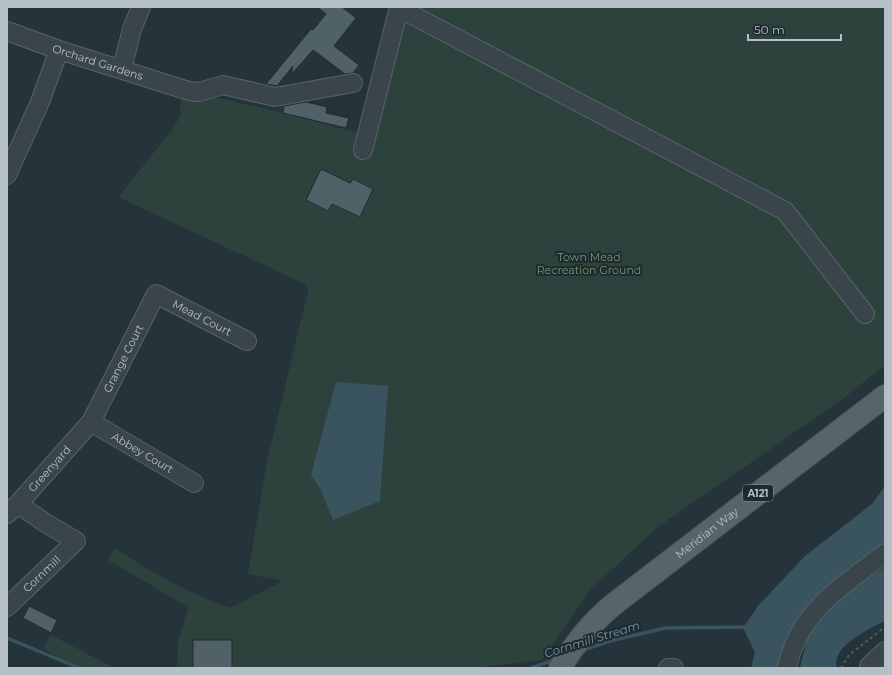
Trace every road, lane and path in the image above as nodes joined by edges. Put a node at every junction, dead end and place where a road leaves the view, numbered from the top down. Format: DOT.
graph roads {
  1 [pos="141,7"];
  2 [pos="399,7"];
  3 [pos="7,31"];
  4 [pos="59,50"];
  5 [pos="122,69"];
  6 [pos="354,83"];
  7 [pos="363,150"];
  8 [pos="7,175"];
  9 [pos="156,294"];
  10 [pos="865,314"];
  11 [pos="247,341"];
  12 [pos="885,396"];
  13 [pos="91,422"];
  14 [pos="194,483"];
  15 [pos="13,509"];
  16 [pos="885,553"];
  17 [pos="7,607"];
  18 [pos="885,627"];
  19 [pos="885,651"];
  20 [pos="869,666"];
  21 [pos="560,668"];
  22 [pos="668,668"];
  23 [pos="674,668"];
  24 [pos="787,668"];
  25 [pos="841,668"];
  1 -- 5 [label="street"];
  2 -- 7 [label="street"];
  2 -- 10 [label="street"];
  3 -- 4 [label="street, Orchard Gardens"];
  4 -- 5 [label="street, Orchard Gardens"];
  4 -- 8 [label="street"];
  5 -- 6 [label="street, Orchard Gardens"];
  9 -- 11 [label="street, Mead Court"];
  9 -- 13 [label="street, Grange Court"];
  12 -- 21 [label="main road, Meridian Way / A121"];
  13 -- 14 [label="street, Abbey Court"];
  13 -- 15 [label="street, Greenyard"];
  15 -- 17 [label="street, Cornmill"];
  16 -- 24 [label="street"];
  18 -- 25 [label="path"];
  19 -- 20 [label="street"];
  22 -- 23 [label="street"];
}
